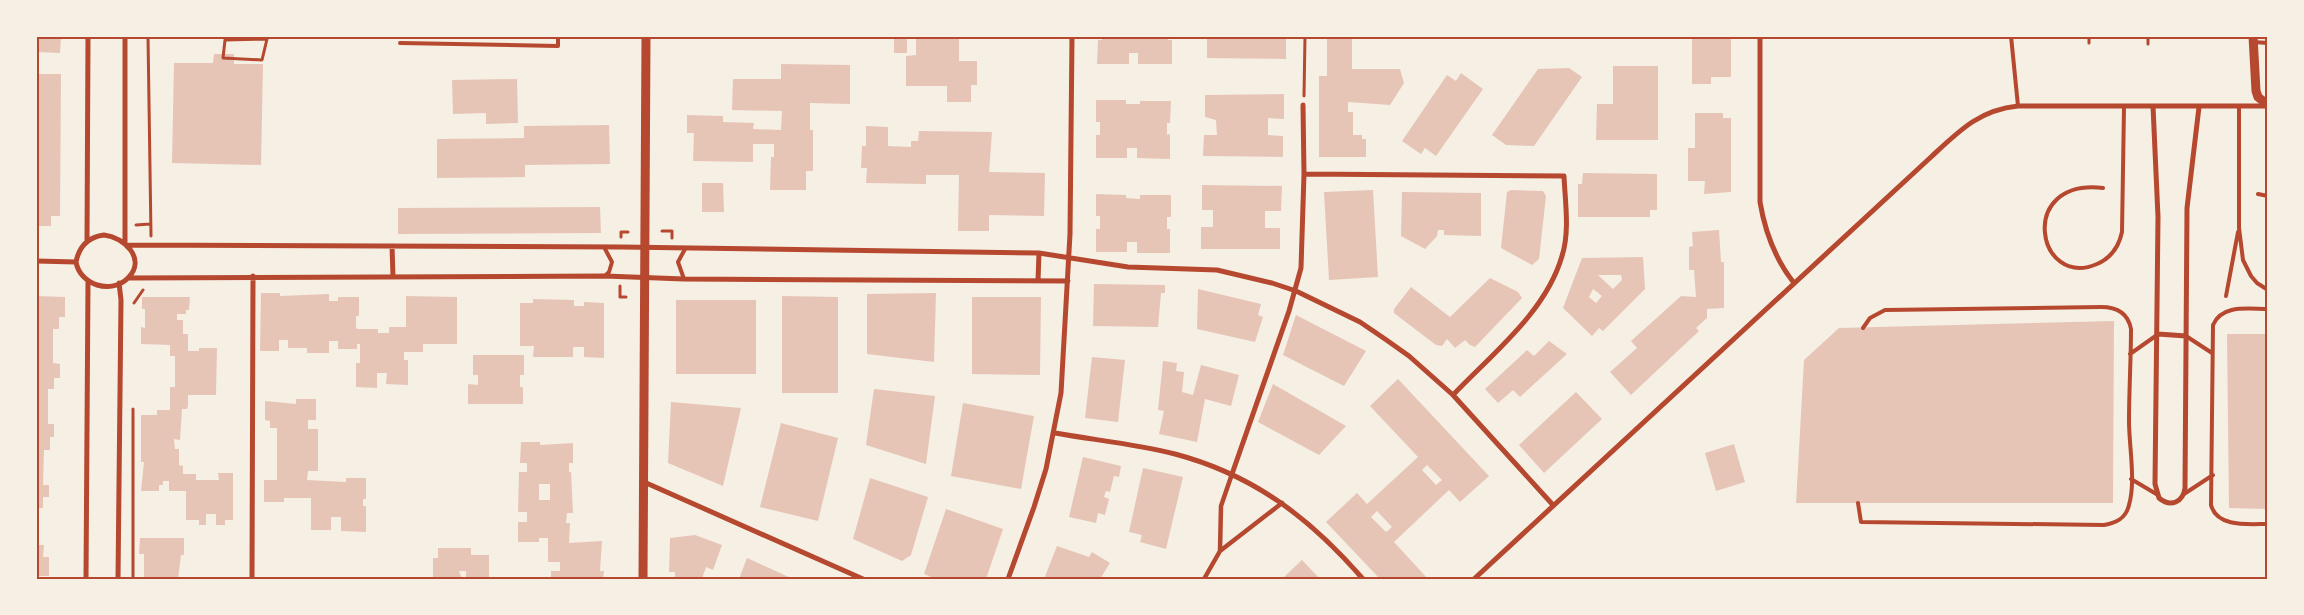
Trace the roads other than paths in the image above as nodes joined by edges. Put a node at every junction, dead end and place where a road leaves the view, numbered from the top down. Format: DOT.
graph roads {
  1 [pos="88,36"];
  2 [pos="125,36"];
  3 [pos="558,36"];
  4 [pos="646,36"];
  5 [pos="1072,36"];
  6 [pos="1760,36"];
  7 [pos="2011,36"];
  8 [pos="2253,39"];
  9 [pos="400,43"];
  10 [pos="2268,43"];
  11 [pos="1303,105"];
  12 [pos="2018,106"];
  13 [pos="2153,106"];
  14 [pos="2268,106"];
  15 [pos="2124,107"];
  16 [pos="2199,107"];
  17 [pos="2239,107"];
  18 [pos="1304,174"];
  19 [pos="2103,188"];
  20 [pos="2258,194"];
  21 [pos="2268,196"];
  22 [pos="2239,228"];
  23 [pos="87,241"];
  24 [pos="126,243"];
  25 [pos="392,246"];
  26 [pos="604,247"];
  27 [pos="644,248"];
  28 [pos="685,249"];
  29 [pos="1039,253"];
  30 [pos="1068,257"];
  31 [pos="36,262"];
  32 [pos="76,262"];
  33 [pos="253,276"];
  34 [pos="393,276"];
  35 [pos="605,276"];
  36 [pos="644,277"];
  37 [pos="128,278"];
  38 [pos="684,279"];
  39 [pos="88,281"];
  40 [pos="1038,281"];
  41 [pos="1068,281"];
  42 [pos="119,283"];
  43 [pos="1794,283"];
  44 [pos="2268,290"];
  45 [pos="1296,291"];
  46 [pos="2226,296"];
  47 [pos="2268,309"];
  48 [pos="1863,328"];
  49 [pos="2158,334"];
  50 [pos="2186,336"];
  51 [pos="2212,353"];
  52 [pos="2130,354"];
  53 [pos="1453,395"];
  54 [pos="1055,432"];
  55 [pos="1232,474"];
  56 [pos="2213,475"];
  57 [pos="2131,479"];
  58 [pos="644,482"];
  59 [pos="2184,494"];
  60 [pos="2158,495"];
  61 [pos="1282,502"];
  62 [pos="1858,503"];
  63 [pos="1553,505"];
  64 [pos="2268,524"];
  65 [pos="1220,551"];
  66 [pos="86,579"];
  67 [pos="118,579"];
  68 [pos="252,579"];
  69 [pos="643,579"];
  70 [pos="863,579"];
  71 [pos="1008,579"];
  72 [pos="1204,579"];
  73 [pos="1363,579"];
  74 [pos="1474,579"];
  1 -- 23 [label="street"];
  2 -- 24 [label="street"];
  3 -- 9 [label="lane"];
  4 -- 27 [label="street"];
  5 -- 30 [label="street"];
  6 -- 43 [label="street"];
  7 -- 12 [label="lane"];
  8 -- 10 [label="lane"];
  8 -- 14 [label="street"];
  11 -- 18 [label="street"];
  12 -- 15 [label="street"];
  12 -- 43 [label="street"];
  13 -- 15 [label="street"];
  13 -- 16 [label="street"];
  13 -- 49 [label="street"];
  14 -- 17 [label="street"];
  15 -- 19 [label="lane"];
  16 -- 17 [label="street"];
  16 -- 50 [label="street"];
  17 -- 22 [label="lane"];
  18 -- 45 [label="street"];
  18 -- 53 [label="street"];
  20 -- 21 [label="lane"];
  22 -- 44 [label="lane"];
  22 -- 46 [label="lane"];
  23 -- 24 [label="street"];
  23 -- 32 [label="street"];
  24 -- 25 [label="street"];
  24 -- 37 [label="street"];
  25 -- 26 [label="street"];
  25 -- 34 [label="street"];
  26 -- 27 [label="street"];
  26 -- 35 [label="lane"];
  27 -- 28 [label="street"];
  27 -- 36 [label="street"];
  28 -- 29 [label="street"];
  28 -- 38 [label="lane"];
  29 -- 30 [label="street"];
  29 -- 40 [label="street"];
  30 -- 41 [label="street"];
  30 -- 45 [label="street"];
  31 -- 32 [label="street"];
  32 -- 39 [label="street"];
  33 -- 34 [label="street"];
  33 -- 37 [label="street"];
  33 -- 68 [label="street"];
  34 -- 35 [label="street"];
  35 -- 36 [label="street"];
  36 -- 38 [label="street"];
  36 -- 58 [label="street"];
  37 -- 42 [label="street"];
  38 -- 40 [label="street"];
  39 -- 42 [label="street"];
  39 -- 66 [label="street"];
  40 -- 41 [label="street"];
  41 -- 54 [label="street"];
  42 -- 67 [label="street"];
  43 -- 63 [label="street"];
  45 -- 53 [label="street"];
  45 -- 55 [label="street"];
  47 -- 51 [label="lane"];
  48 -- 52 [label="lane"];
  49 -- 50 [label="street"];
  49 -- 52 [label="lane"];
  49 -- 60 [label="street"];
  50 -- 51 [label="lane"];
  50 -- 59 [label="street"];
  51 -- 56 [label="lane"];
  52 -- 57 [label="lane"];
  53 -- 63 [label="street"];
  54 -- 55 [label="street"];
  54 -- 71 [label="street"];
  55 -- 61 [label="street"];
  55 -- 65 [label="street"];
  56 -- 59 [label="lane"];
  56 -- 64 [label="lane"];
  57 -- 60 [label="lane"];
  57 -- 62 [label="lane"];
  58 -- 69 [label="street"];
  58 -- 70 [label="street"];
  59 -- 60 [label="street"];
  61 -- 65 [label="street"];
  61 -- 73 [label="street"];
  63 -- 74 [label="street"];
  65 -- 72 [label="street"];
}
